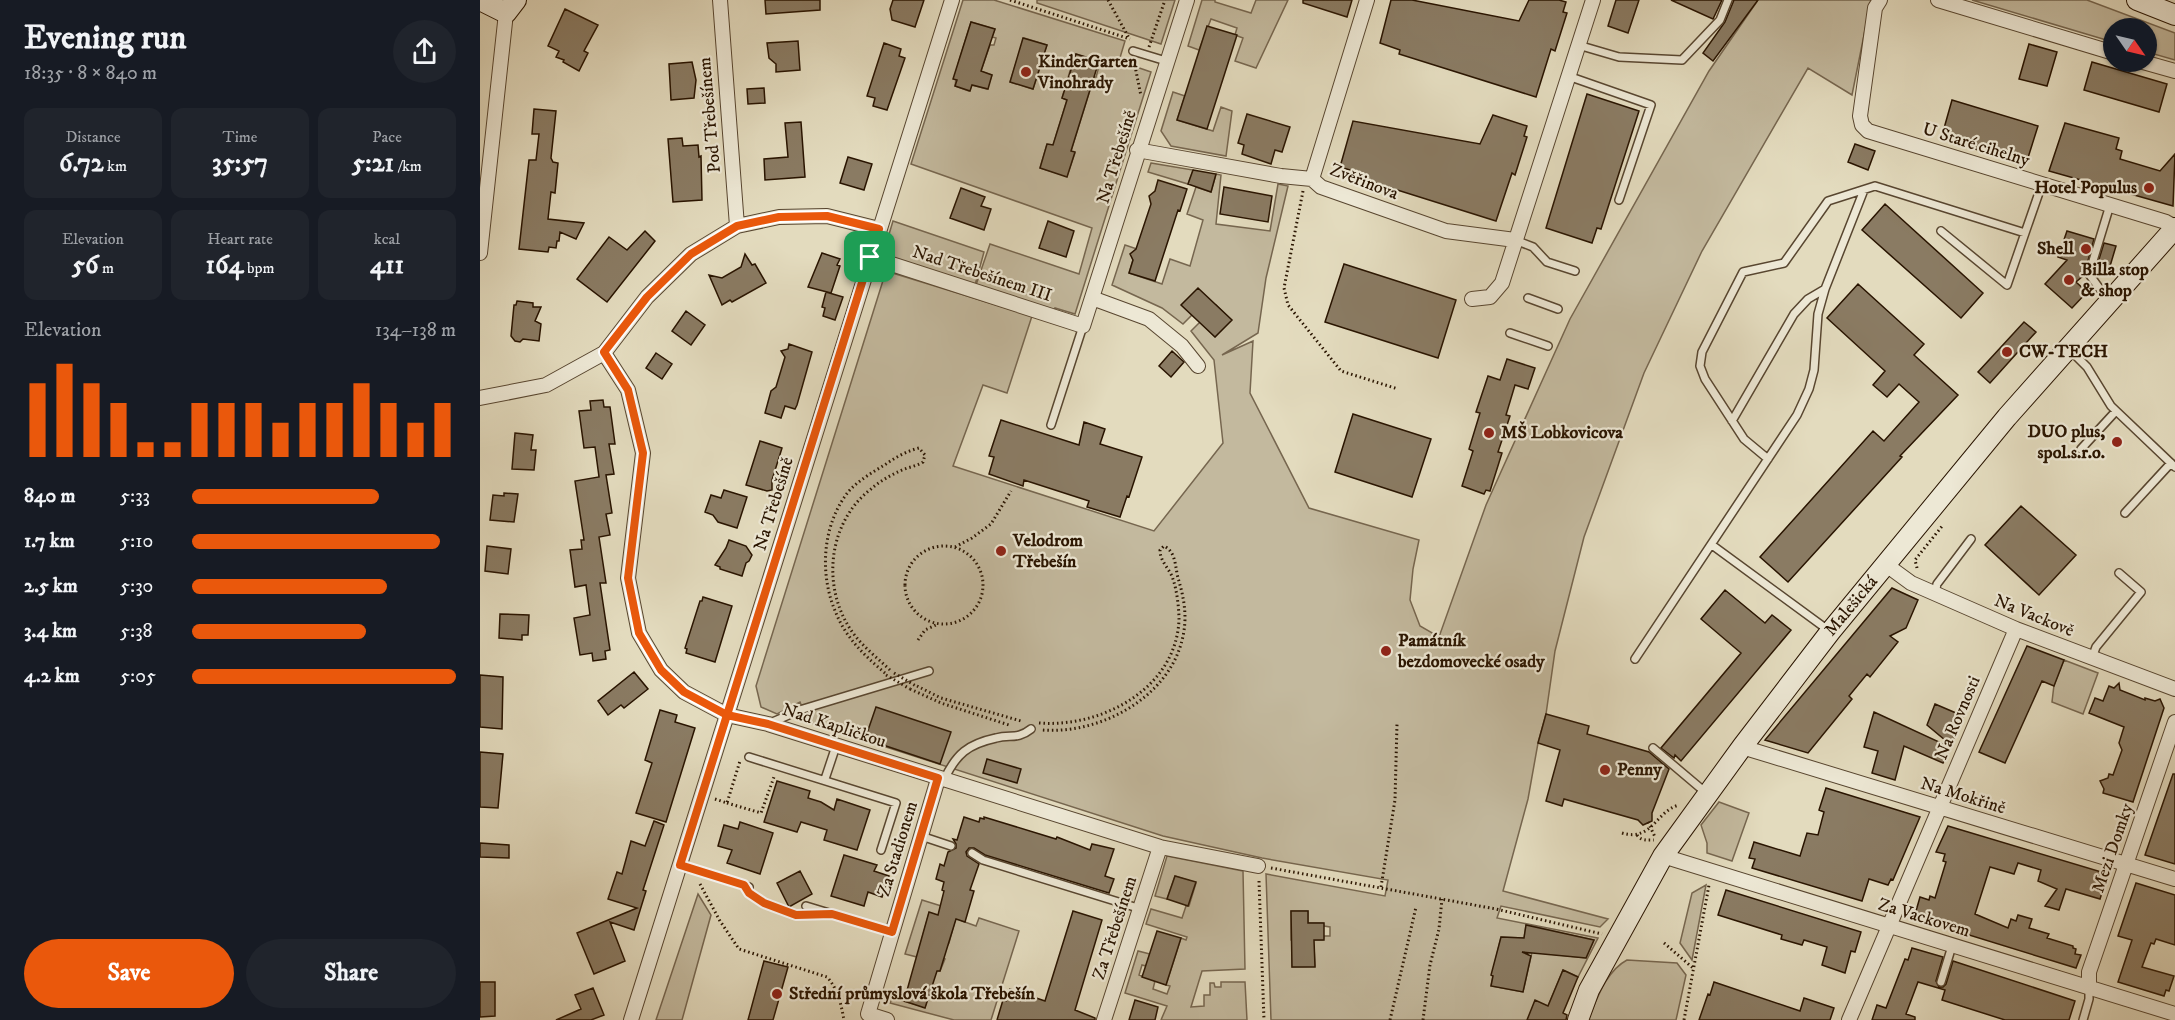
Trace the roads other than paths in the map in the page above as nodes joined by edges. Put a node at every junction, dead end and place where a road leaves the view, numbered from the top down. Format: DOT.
graph roads {
  1 [pos="480,0"];
  2 [pos="720,0"];
  3 [pos="952,0"];
  4 [pos="1187,0"];
  5 [pos="1367,0"];
  6 [pos="1593,0"];
  7 [pos="1728,0"];
  8 [pos="1880,0"];
  9 [pos="1938,0"];
  10 [pos="2137,0"];
  11 [pos="511,6"];
  12 [pos="2175,15"];
  13 [pos="1578,45"];
  14 [pos="2103,50"];
  15 [pos="1133,51"];
  16 [pos="1166,62"];
  17 [pos="2157,66"];
  18 [pos="2175,71"];
  19 [pos="1568,76"];
  20 [pos="1137,150"];
  21 [pos="1309,178"];
  22 [pos="2042,184"];
  23 [pos="1864,190"];
  24 [pos="1619,200"];
  25 [pos="2110,205"];
  26 [pos="737,226"];
  27 [pos="879,229"];
  28 [pos="1941,231"];
  29 [pos="2025,232"];
  30 [pos="2174,232"];
  31 [pos="1515,240"];
  32 [pos="480,253"];
  33 [pos="870,257"];
  34 [pos="1575,271"];
  35 [pos="1825,289"];
  36 [pos="1092,298"];
  37 [pos="1528,298"];
  38 [pos="2111,298"];
  39 [pos="1472,299"];
  40 [pos="1558,309"];
  41 [pos="1083,326"];
  42 [pos="1510,333"];
  43 [pos="1548,346"];
  44 [pos="2067,347"];
  45 [pos="604,352"];
  46 [pos="1198,366"];
  47 [pos="480,398"];
  48 [pos="2116,411"];
  49 [pos="1732,421"];
  50 [pos="1051,425"];
  51 [pos="2081,449"];
  52 [pos="1768,459"];
  53 [pos="2173,465"];
  54 [pos="2125,513"];
  55 [pos="1971,539"];
  56 [pos="1713,545"];
  57 [pos="1885,564"];
  58 [pos="2119,573"];
  59 [pos="1935,593"];
  60 [pos="2016,629"];
  61 [pos="1830,632"];
  62 [pos="2092,658"];
  63 [pos="1635,659"];
  64 [pos="929,671"];
  65 [pos="2175,689"];
  66 [pos="727,715"];
  67 [pos="2175,722"];
  68 [pos="768,724"];
  69 [pos="1031,729"];
  70 [pos="836,746"];
  71 [pos="1742,747"];
  72 [pos="1653,748"];
  73 [pos="749,757"];
  74 [pos="825,779"];
  75 [pos="941,779"];
  76 [pos="1707,794"];
  77 [pos="1939,808"];
  78 [pos="921,836"];
  79 [pos="951,846"];
  80 [pos="1160,847"];
  81 [pos="1659,847"];
  82 [pos="881,850"];
  83 [pos="972,853"];
  84 [pos="2126,863"];
  85 [pos="1258,866"];
  86 [pos="686,867"];
  87 [pos="2175,879"];
  88 [pos="746,886"];
  89 [pos="806,906"];
  90 [pos="1141,909"];
  91 [pos="1889,926"];
  92 [pos="892,932"];
  93 [pos="1952,946"];
  94 [pos="1941,982"];
  95 [pos="2089,987"];
  96 [pos="2175,1014"];
  97 [pos="867,1017"];
  98 [pos="631,1020"];
  99 [pos="887,1020"];
  100 [pos="1104,1020"];
  101 [pos="1578,1020"];
  102 [pos="1849,1020"];
  103 [pos="2083,1020"];
  1 -- 11 [label="street"];
  2 -- 26 [label="street, Pod Třebešínem"];
  3 -- 27 [label="street, Na Třebešíně"];
  4 -- 16 [label="street, Na Třebešíně"];
  5 -- 21 [label="street, Zvěřinova"];
  6 -- 13 [label="street"];
  7 -- 13 [label="lane"];
  8 -- 22 [label="street, U Staré cihelny"];
  9 -- 14 [label="street"];
  10 -- 12 [label="street"];
  11 -- 32 [label="street"];
  13 -- 19 [label="street"];
  15 -- 16 [label="lane"];
  16 -- 20 [label="street, Na Třebešíně"];
  17 -- 18 [label="street"];
  19 -- 24 [label="lane"];
  19 -- 31 [label="street"];
  20 -- 21 [label="street"];
  20 -- 36 [label="street, Na Třebešíně"];
  21 -- 31 [label="street, Zvěřinova"];
  22 -- 25 [label="street, U Staré cihelny"];
  22 -- 29 [label="lane"];
  23 -- 29 [label="lane"];
  23 -- 35 [label="lane"];
  23 -- 49 [label="lane"];
  25 -- 30 [label="street, U Staré cihelny"];
  25 -- 38 [label="lane"];
  26 -- 27 [label="street"];
  26 -- 45 [label="street"];
  27 -- 33 [label="street, Na Třebešíně"];
  28 -- 29 [label="lane"];
  30 -- 38 [label="street, Malešická"];
  31 -- 34 [label="lane, Zvěřinova"];
  31 -- 39 [label="street"];
  33 -- 41 [label="street, Nad Třebešínem III"];
  33 -- 66 [label="street, Na Třebešíně"];
  35 -- 49 [label="lane"];
  35 -- 52 [label="lane"];
  36 -- 41 [label="street, Na Třebešíně"];
  36 -- 46 [label="street"];
  37 -- 40 [label="lane"];
  38 -- 44 [label="street, Malešická"];
  41 -- 50 [label="lane"];
  42 -- 43 [label="lane"];
  44 -- 48 [label="lane"];
  44 -- 57 [label="street, Malešická"];
  45 -- 47 [label="street"];
  45 -- 66 [label="street, Nad Kapličkou"];
  48 -- 51 [label="lane"];
  48 -- 53 [label="lane"];
  49 -- 52 [label="lane"];
  52 -- 56 [label="lane"];
  53 -- 54 [label="lane"];
  55 -- 59 [label="lane"];
  56 -- 61 [label="lane"];
  56 -- 63 [label="lane"];
  57 -- 59 [label="street, Na Vackově"];
  57 -- 61 [label="street, Malešická"];
  58 -- 62 [label="lane"];
  59 -- 60 [label="street, Na Vackově"];
  60 -- 62 [label="street, Na Vackově"];
  60 -- 77 [label="street, Na Rovnosti"];
  61 -- 71 [label="street, Malešická"];
  62 -- 65 [label="street, Na Vackově"];
  64 -- 68 [label="lane"];
  66 -- 68 [label="street, Nad Kapličkou"];
  66 -- 86 [label="street, Na Třebešíně"];
  67 -- 84 [label="street, Mezi Domky"];
  68 -- 70 [label="street, Nad Kapličkou"];
  69 -- 75 [label="lane"];
  70 -- 74 [label="lane"];
  70 -- 75 [label="street, Nad Kapličkou"];
  71 -- 76 [label="street, Malešická"];
  71 -- 77 [label="street, Na Mokřině"];
  72 -- 76 [label="lane"];
  73 -- 74 [label="lane"];
  74 -- 82 [label="lane"];
  75 -- 78 [label="street, Za Stadionem"];
  75 -- 80 [label="street, Nad Kapličkou"];
  76 -- 81 [label="street, Malešická"];
  77 -- 84 [label="street, Na Mokřině"];
  77 -- 91 [label="street, Na Rovnosti"];
  78 -- 79 [label="lane"];
  78 -- 92 [label="street, Za Stadionem"];
  80 -- 85 [label="street, Nad Kapličkou"];
  80 -- 90 [label="street, Za Třebešínem"];
  81 -- 91 [label="street, Za Vackovem"];
  81 -- 101 [label="street, Malešická"];
  83 -- 90 [label="lane"];
  84 -- 87 [label="street, Na Mokřině"];
  84 -- 95 [label="street, Mezi Domky"];
  86 -- 88 [label="lane"];
  86 -- 98 [label="street, Na Třebešíně"];
  89 -- 92 [label="lane"];
  90 -- 100 [label="street, Za Třebešínem"];
  91 -- 93 [label="street, Za Vackovem"];
  91 -- 102 [label="street, Na Rovnosti"];
  92 -- 97 [label="street, Za Stadionem"];
  93 -- 94 [label="lane"];
  93 -- 95 [label="street, Za Vackovem"];
  95 -- 96 [label="street, Za Vackovem"];
  95 -- 103 [label="lane"];
  97 -- 99 [label="street, Za Stadionem"];
}
